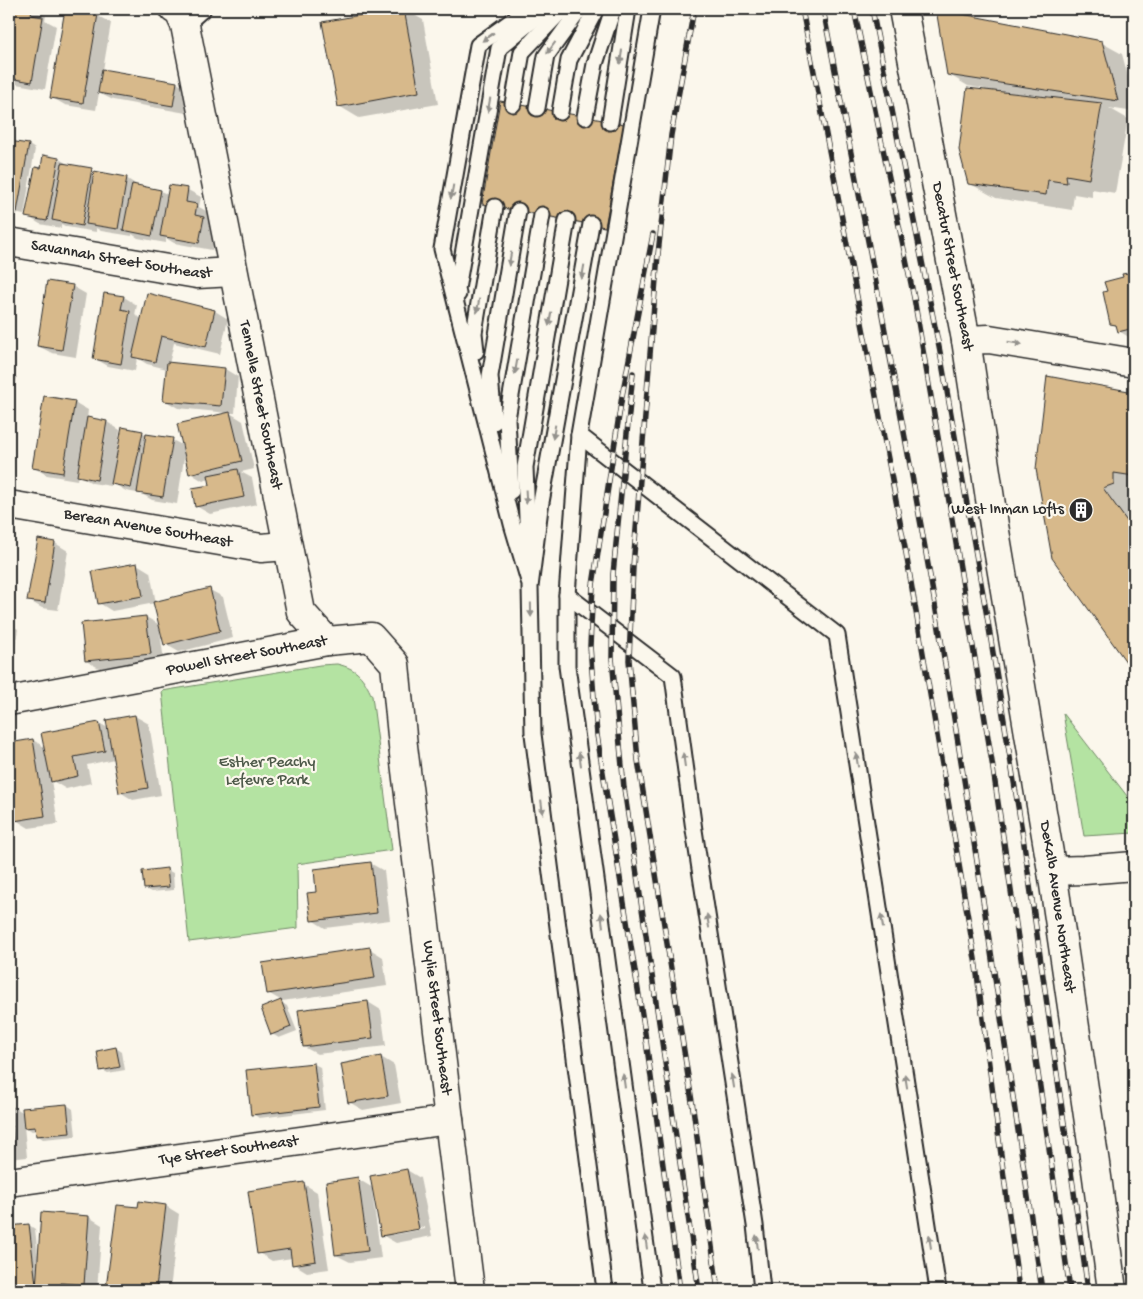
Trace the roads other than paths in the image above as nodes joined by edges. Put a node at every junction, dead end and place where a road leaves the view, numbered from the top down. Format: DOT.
graph roads {
  1 [pos="528,9"];
  2 [pos="546,9"];
  3 [pos="563,9"];
  4 [pos="580,9"];
  5 [pos="596,9"];
  6 [pos="613,9"];
  7 [pos="628,9"];
  8 [pos="652,9"];
  9 [pos="904,9"];
  10 [pos="187,14"];
  11 [pos="514,104"];
  12 [pos="536,108"];
  13 [pos="560,112"];
  14 [pos="585,117"];
  15 [pos="610,122"];
  16 [pos="495,207"];
  17 [pos="518,211"];
  18 [pos="542,215"];
  19 [pos="567,220"];
  20 [pos="591,224"];
  21 [pos="9,242"];
  22 [pos="233,272"];
  23 [pos="966,340"];
  24 [pos="468,352"];
  25 [pos="1134,363"];
  26 [pos="483,408"];
  27 [pos="579,436"];
  28 [pos="497,464"];
  29 [pos="9,505"];
  30 [pos="512,524"];
  31 [pos="994,525"];
  32 [pos="287,546"];
  33 [pos="530,587"];
  34 [pos="567,594"];
  35 [pos="327,641"];
  36 [pos="9,701"];
  37 [pos="403,746"];
  38 [pos="1134,866"];
  39 [pos="1052,871"];
  40 [pos="449,1120"];
  41 [pos="9,1182"];
  42 [pos="470,1290"];
  43 [pos="604,1290"];
  44 [pos="652,1290"];
  45 [pos="762,1290"];
  46 [pos="938,1290"];
  47 [pos="1112,1290"];
  1 -- 24 [label="lane, one-way"];
  2 -- 24 [label="lane, one-way"];
  3 -- 11 [label="lane"];
  4 -- 12 [label="lane, one-way"];
  5 -- 13 [label="lane"];
  6 -- 14 [label="lane"];
  7 -- 15 [label="lane, one-way"];
  8 -- 27 [label="lane"];
  9 -- 23 [label="street, Decatur Street Southeast"];
  10 -- 22 [label="street, Tennelle Street Southeast"];
  16 -- 26 [label="lane, one-way"];
  17 -- 28 [label="lane, one-way"];
  18 -- 30 [label="lane, one-way"];
  19 -- 33 [label="lane, one-way"];
  20 -- 33 [label="lane, one-way"];
  21 -- 22 [label="street, Savannah Street Southeast"];
  22 -- 32 [label="street, Tennelle Street Southeast"];
  23 -- 25 [label="street, one-way"];
  23 -- 31 [label="street, Decatur Street Southeast"];
  24 -- 26 [label="lane"];
  26 -- 28 [label="lane"];
  27 -- 34 [label="lane"];
  46 -- 27 [label="lane, one-way"];
  28 -- 30 [label="lane"];
  29 -- 32 [label="street, Berean Avenue Southeast"];
  30 -- 33 [label="lane"];
  31 -- 39 [label="street, DeKalb Avenue Northeast"];
  32 -- 35 [label="street, Tennelle Street Southeast"];
  33 -- 43 [label="lane, one-way"];
  44 -- 34 [label="lane, one-way"];
  45 -- 34 [label="lane, one-way"];
  35 -- 36 [label="street, Powell Street Southeast"];
  35 -- 37 [label="street, Powell Street Southeast"];
  37 -- 40 [label="street, Wylie Street Southeast"];
  38 -- 39 [label="street"];
  39 -- 47 [label="street, DeKalb Avenue Northeast"];
  40 -- 41 [label="street, Tye Street Southeast"];
  40 -- 42 [label="street, Wylie Street Southeast"];
}
